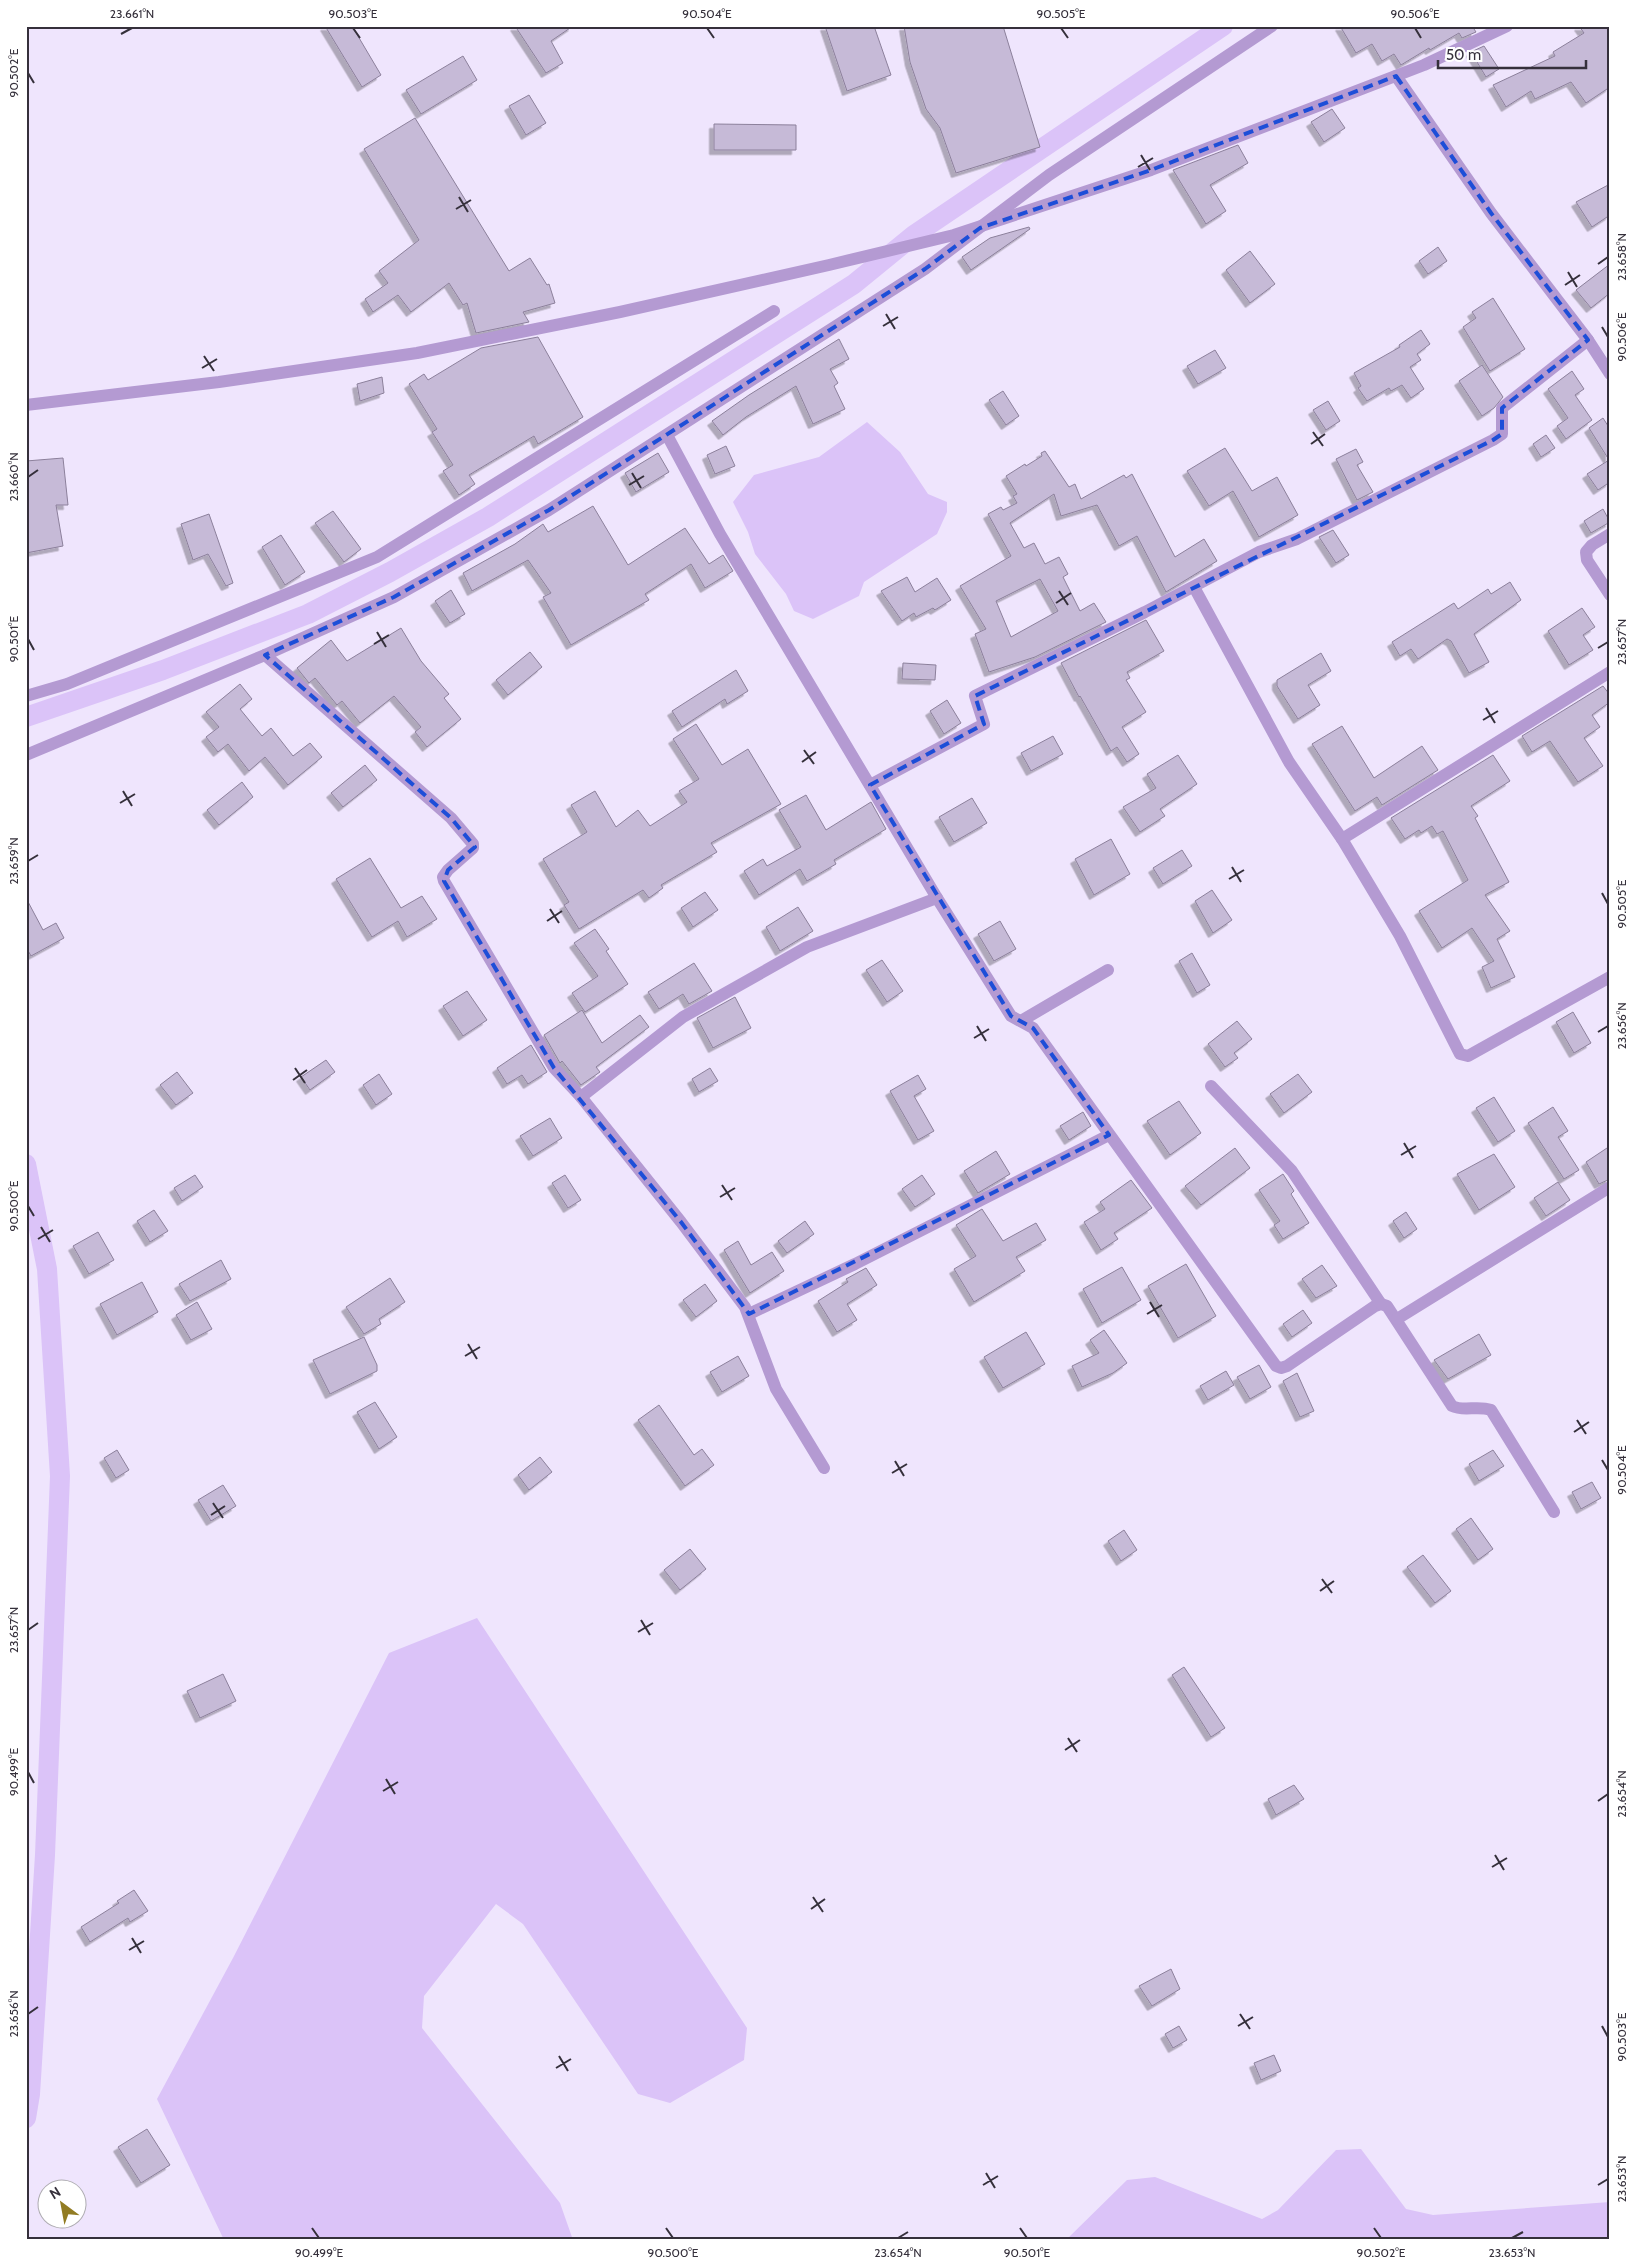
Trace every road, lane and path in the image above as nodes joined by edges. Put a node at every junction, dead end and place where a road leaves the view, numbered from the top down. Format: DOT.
graph roads {
  1 [pos="1272,26"];
  2 [pos="1507,26"];
  3 [pos="1396,76"];
  4 [pos="980,228"];
  5 [pos="774,311"];
  6 [pos="1588,340"];
  7 [pos="1610,374"];
  8 [pos="26,405"];
  9 [pos="667,435"];
  10 [pos="1610,534"];
  11 [pos="1194,587"];
  12 [pos="1610,595"];
  13 [pos="265,655"];
  14 [pos="1610,672"];
  15 [pos="26,696"];
  16 [pos="26,755"];
  17 [pos="870,785"];
  18 [pos="1342,839"];
  19 [pos="937,898"];
  20 [pos="1108,970"];
  21 [pos="1610,977"];
  22 [pos="1021,1021"];
  23 [pos="1210,1086"];
  24 [pos="581,1097"];
  25 [pos="1109,1135"];
  26 [pos="1610,1187"];
  27 [pos="1381,1304"];
  28 [pos="749,1314"];
  29 [pos="1397,1320"];
  30 [pos="824,1468"];
  31 [pos="1554,1512"];
  1 -- 4 [label="street"];
  2 -- 3 [label="street"];
  3 -- 4 [label="street"];
  3 -- 6 [label="street"];
  4 -- 8 [label="street"];
  4 -- 9 [label="street"];
  5 -- 15 [label="street"];
  6 -- 7 [label="street"];
  6 -- 11 [label="street"];
  9 -- 13 [label="street"];
  9 -- 17 [label="street"];
  10 -- 12 [label="street"];
  11 -- 17 [label="street"];
  11 -- 18 [label="street"];
  13 -- 16 [label="street"];
  13 -- 24 [label="street"];
  14 -- 18 [label="street"];
  17 -- 19 [label="street"];
  18 -- 21 [label="street"];
  19 -- 22 [label="street"];
  19 -- 24 [label="street"];
  20 -- 22 [label="street"];
  22 -- 25 [label="street"];
  23 -- 27 [label="street"];
  24 -- 28 [label="street"];
  25 -- 27 [label="street"];
  25 -- 28 [label="street"];
  26 -- 29 [label="street"];
  27 -- 29 [label="street"];
  28 -- 30 [label="street"];
  29 -- 31 [label="street"];
}
